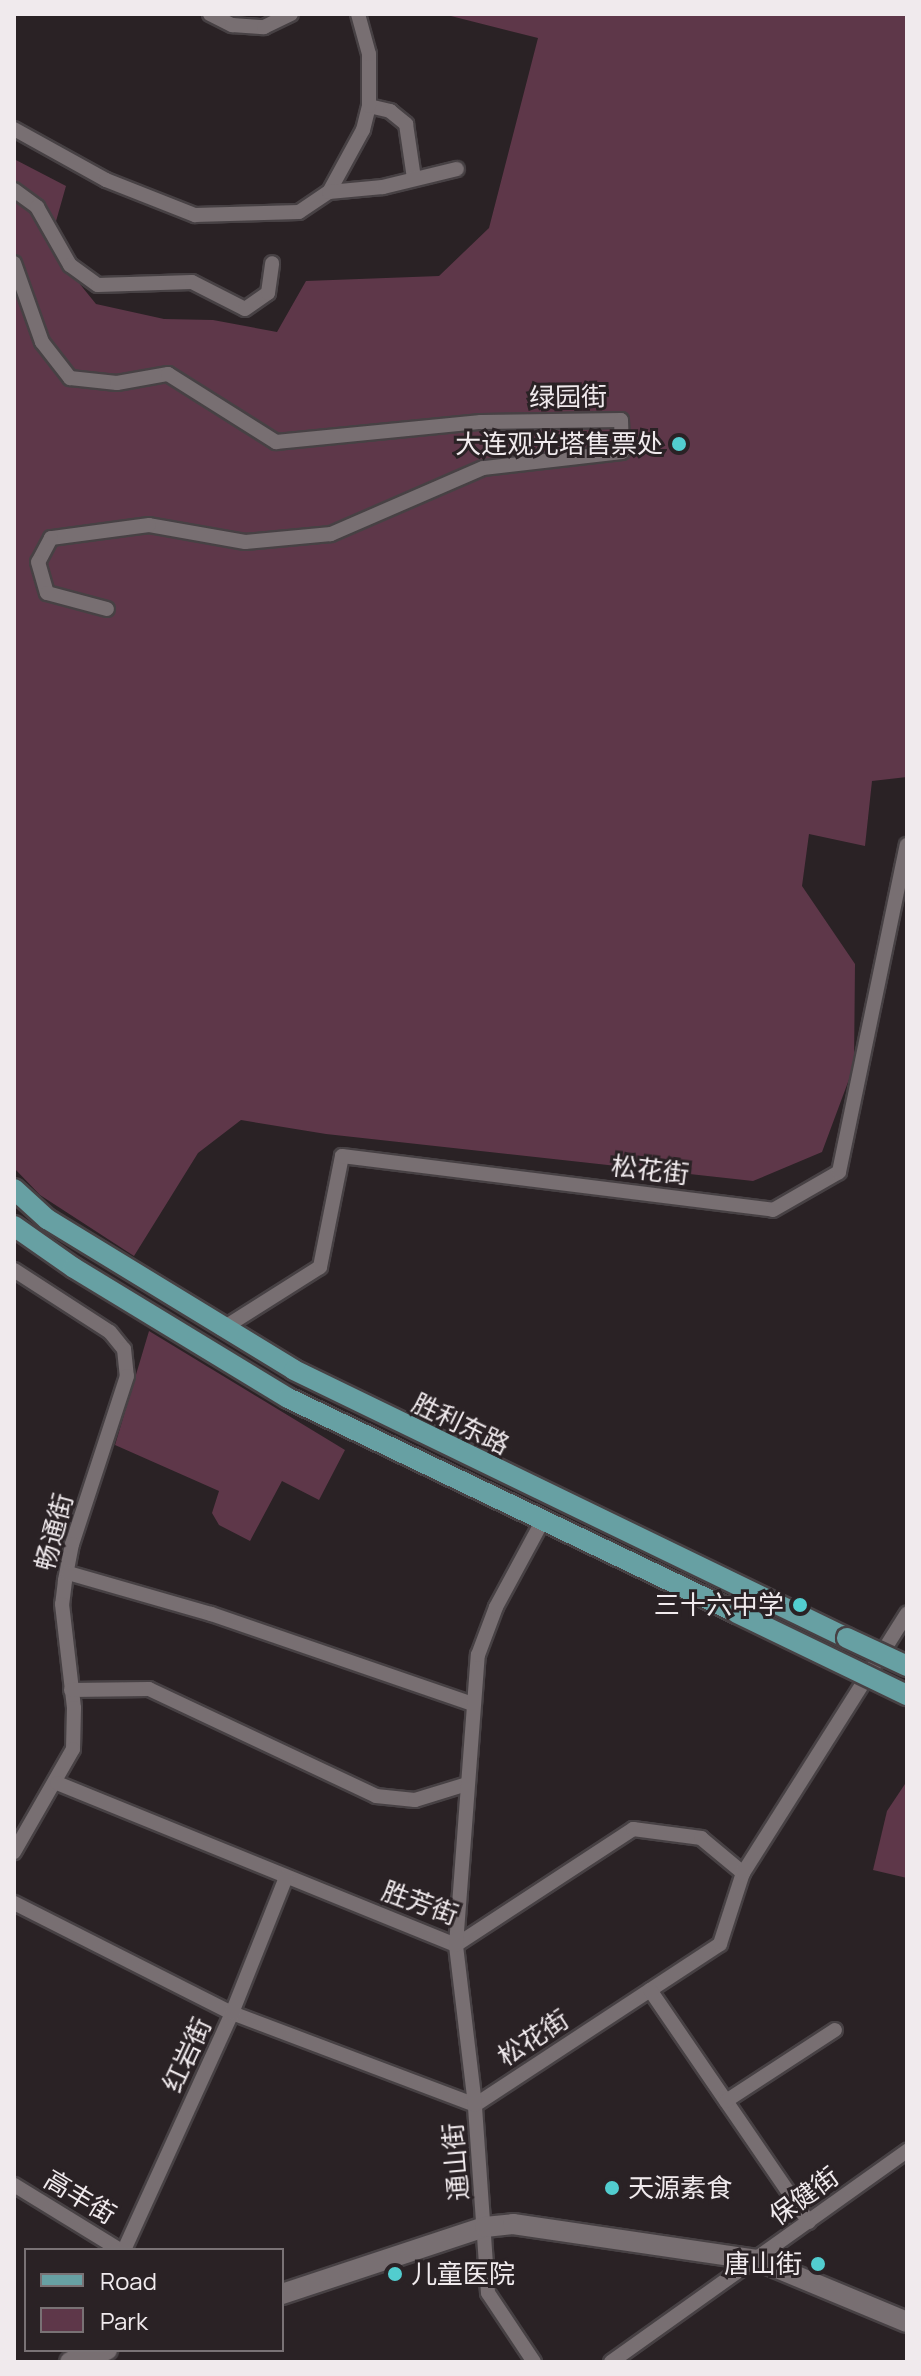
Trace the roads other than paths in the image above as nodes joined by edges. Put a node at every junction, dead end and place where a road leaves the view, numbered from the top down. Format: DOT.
graph roads {
  1 [pos="210,14"];
  2 [pos="291,14"];
  3 [pos="358,14"];
  4 [pos="369,106"];
  5 [pos="14,129"];
  6 [pos="457,169"];
  7 [pos="414,178"];
  8 [pos="14,190"];
  9 [pos="329,192"];
  10 [pos="14,263"];
  11 [pos="272,263"];
  12 [pos="107,609"];
  13 [pos="907,845"];
  14 [pos="14,1189"];
  15 [pos="14,1226"];
  16 [pos="14,1270"];
  17 [pos="222,1329"];
  18 [pos="543,1520"];
  19 [pos="68,1573"];
  20 [pos="907,1614"];
  21 [pos="907,1666"];
  22 [pos="71,1690"];
  23 [pos="907,1695"];
  24 [pos="473,1704"];
  25 [pos="57,1783"];
  26 [pos="467,1784"];
  27 [pos="14,1852"];
  28 [pos="743,1873"];
  29 [pos="286,1877"];
  30 [pos="14,1903"];
  31 [pos="456,1945"];
  32 [pos="650,1990"];
  33 [pos="232,2013"];
  34 [pos="835,2030"];
  35 [pos="726,2101"];
  36 [pos="475,2105"];
  37 [pos="907,2151"];
  38 [pos="14,2185"];
  39 [pos="809,2222"];
  40 [pos="485,2227"];
  41 [pos="119,2248"];
  42 [pos="123,2248"];
  43 [pos="758,2260"];
  44 [pos="284,2293"];
  45 [pos="907,2322"];
  46 [pos="101,2352"];
  47 [pos="70,2362"];
  48 [pos="534,2362"];
  49 [pos="611,2362"];
  1 -- 2 [label="street"];
  3 -- 4 [label="street"];
  4 -- 7 [label="street"];
  4 -- 9 [label="street"];
  5 -- 9 [label="street"];
  6 -- 7 [label="street"];
  7 -- 9 [label="street"];
  8 -- 11 [label="street"];
  10 -- 12 [label="street, 绿园街"];
  13 -- 17 [label="street, 松花街"];
  14 -- 17 [label="main road, 胜利东路"];
  15 -- 18 [label="main road"];
  16 -- 19 [label="street, 畅通街"];
  17 -- 21 [label="main road, 胜利东路, bridge"];
  18 -- 23 [label="main road, bridge"];
  18 -- 24 [label="street, 通山街"];
  19 -- 22 [label="street, 畅通街"];
  19 -- 24 [label="street"];
  20 -- 28 [label="street, 松花街"];
  22 -- 25 [label="street, 畅通街"];
  22 -- 26 [label="street"];
  24 -- 26 [label="street, 通山街"];
  25 -- 27 [label="street, 畅通街"];
  25 -- 29 [label="street, 胜芳街"];
  26 -- 31 [label="street, 通山街"];
  28 -- 31 [label="street, 胜芳街"];
  28 -- 32 [label="street, 松花街"];
  29 -- 31 [label="street, 胜芳街"];
  29 -- 33 [label="street, 红岩街"];
  30 -- 33 [label="street"];
  31 -- 36 [label="street, 通山街"];
  32 -- 35 [label="street"];
  32 -- 36 [label="street, 松花街"];
  33 -- 36 [label="street"];
  33 -- 42 [label="street, 红岩街"];
  34 -- 35 [label="street"];
  35 -- 39 [label="street"];
  36 -- 40 [label="street, 通山街"];
  37 -- 39 [label="street, 保健街"];
  38 -- 41 [label="street, 高丰街"];
  39 -- 43 [label="street, 保健街"];
  40 -- 43 [label="main road"];
  40 -- 44 [label="main road"];
  40 -- 48 [label="street, 通山街"];
  43 -- 45 [label="main road"];
  43 -- 49 [label="street, 保健街"];
  46 -- 47 [label="main road"];
}
